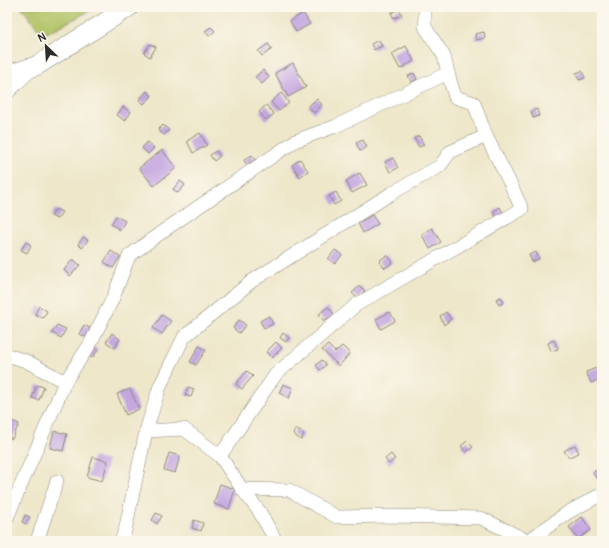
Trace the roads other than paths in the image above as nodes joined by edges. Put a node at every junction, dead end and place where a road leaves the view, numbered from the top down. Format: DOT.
graph roads {
  1 [pos="128,7"];
  2 [pos="425,7"];
  3 [pos="36,66"];
  4 [pos="448,73"];
  5 [pos="7,75"];
  6 [pos="7,93"];
  7 [pos="486,136"];
  8 [pos="7,355"];
  9 [pos="65,382"];
  10 [pos="146,431"];
  11 [pos="220,456"];
  12 [pos="57,480"];
  13 [pos="242,489"];
  14 [pos="602,494"];
  15 [pos="7,518"];
  16 [pos="37,541"];
  17 [pos="121,541"];
  18 [pos="276,541"];
  1 -- 3 [label="street"];
  2 -- 4 [label="street"];
  3 -- 5 [label="street"];
  3 -- 6 [label="street"];
  4 -- 7 [label="street"];
  4 -- 9 [label="street"];
  7 -- 10 [label="street"];
  7 -- 11 [label="street"];
  8 -- 9 [label="street"];
  9 -- 15 [label="street"];
  10 -- 11 [label="street"];
  10 -- 17 [label="street"];
  11 -- 13 [label="street"];
  12 -- 16 [label="street"];
  13 -- 14 [label="street"];
  13 -- 18 [label="street"];
}
